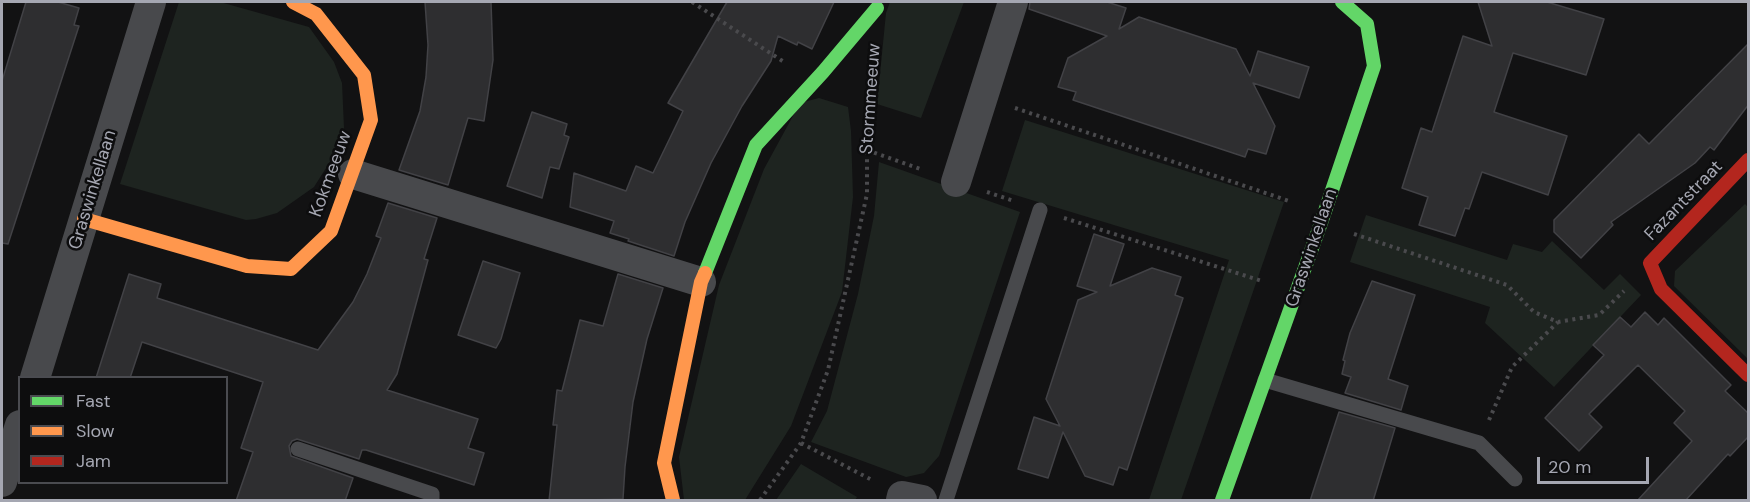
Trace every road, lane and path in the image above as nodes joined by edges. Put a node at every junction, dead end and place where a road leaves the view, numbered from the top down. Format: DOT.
graph roads {
  1 [pos="152,2"];
  2 [pos="293,2"];
  3 [pos="692,2"];
  4 [pos="1013,2"];
  5 [pos="1342,2"];
  6 [pos="877,8"];
  7 [pos="873,67"];
  8 [pos="813,81"];
  9 [pos="982,98"];
  10 [pos="867,150"];
  11 [pos="1749,160"];
  12 [pos="352,174"];
  13 [pos="956,182"];
  14 [pos="1040,210"];
  15 [pos="84,219"];
  16 [pos="1321,223"];
  17 [pos="701,282"];
  18 [pos="1661,289"];
  19 [pos="1296,292"];
  20 [pos="1558,322"];
  21 [pos="1749,375"];
  22 [pos="35,376"];
  23 [pos="1265,380"];
  24 [pos="18,431"];
  25 [pos="801,443"];
  26 [pos="1479,443"];
  27 [pos="298,449"];
  28 [pos="1515,479"];
  29 [pos="2,482"];
  30 [pos="908,499"];
  31 [pos="432,501"];
  32 [pos="673,501"];
  33 [pos="760,501"];
  34 [pos="946,501"];
  35 [pos="1222,501"];
  1 -- 15 [label="street, Graswinkellaan"];
  2 -- 12 [label="street, Kokmeeuw"];
  3 -- 8 [label="path"];
  4 -- 9 [label="street"];
  5 -- 16 [label="street, Graswinkellaan"];
  6 -- 8 [label="street, Stormmeeuw"];
  7 -- 10 [label="path, Stormmeeuw"];
  8 -- 17 [label="street, Stormmeeuw"];
  9 -- 13 [label="street"];
  9 -- 16 [label="path"];
  10 -- 13 [label="path"];
  10 -- 25 [label="path, Stormmeeuw"];
  11 -- 18 [label="street, Fazantstraat"];
  12 -- 15 [label="street, Kokmeeuw"];
  12 -- 17 [label="street"];
  13 -- 14 [label="path"];
  14 -- 19 [label="path"];
  14 -- 34 [label="lane"];
  15 -- 22 [label="street, Graswinkellaan"];
  16 -- 19 [label="street, Graswinkellaan"];
  16 -- 20 [label="path"];
  17 -- 32 [label="street, Stormmeeuw"];
  18 -- 20 [label="path"];
  18 -- 21 [label="street, Fazantstraat"];
  19 -- 23 [label="street, Graswinkellaan"];
  20 -- 26 [label="path"];
  23 -- 26 [label="lane"];
  23 -- 35 [label="street, Graswinkellaan"];
  24 -- 29 [label="street"];
  25 -- 30 [label="path"];
  25 -- 33 [label="path, Stormmeeuw"];
  26 -- 28 [label="lane"];
  27 -- 31 [label="lane"];
}
